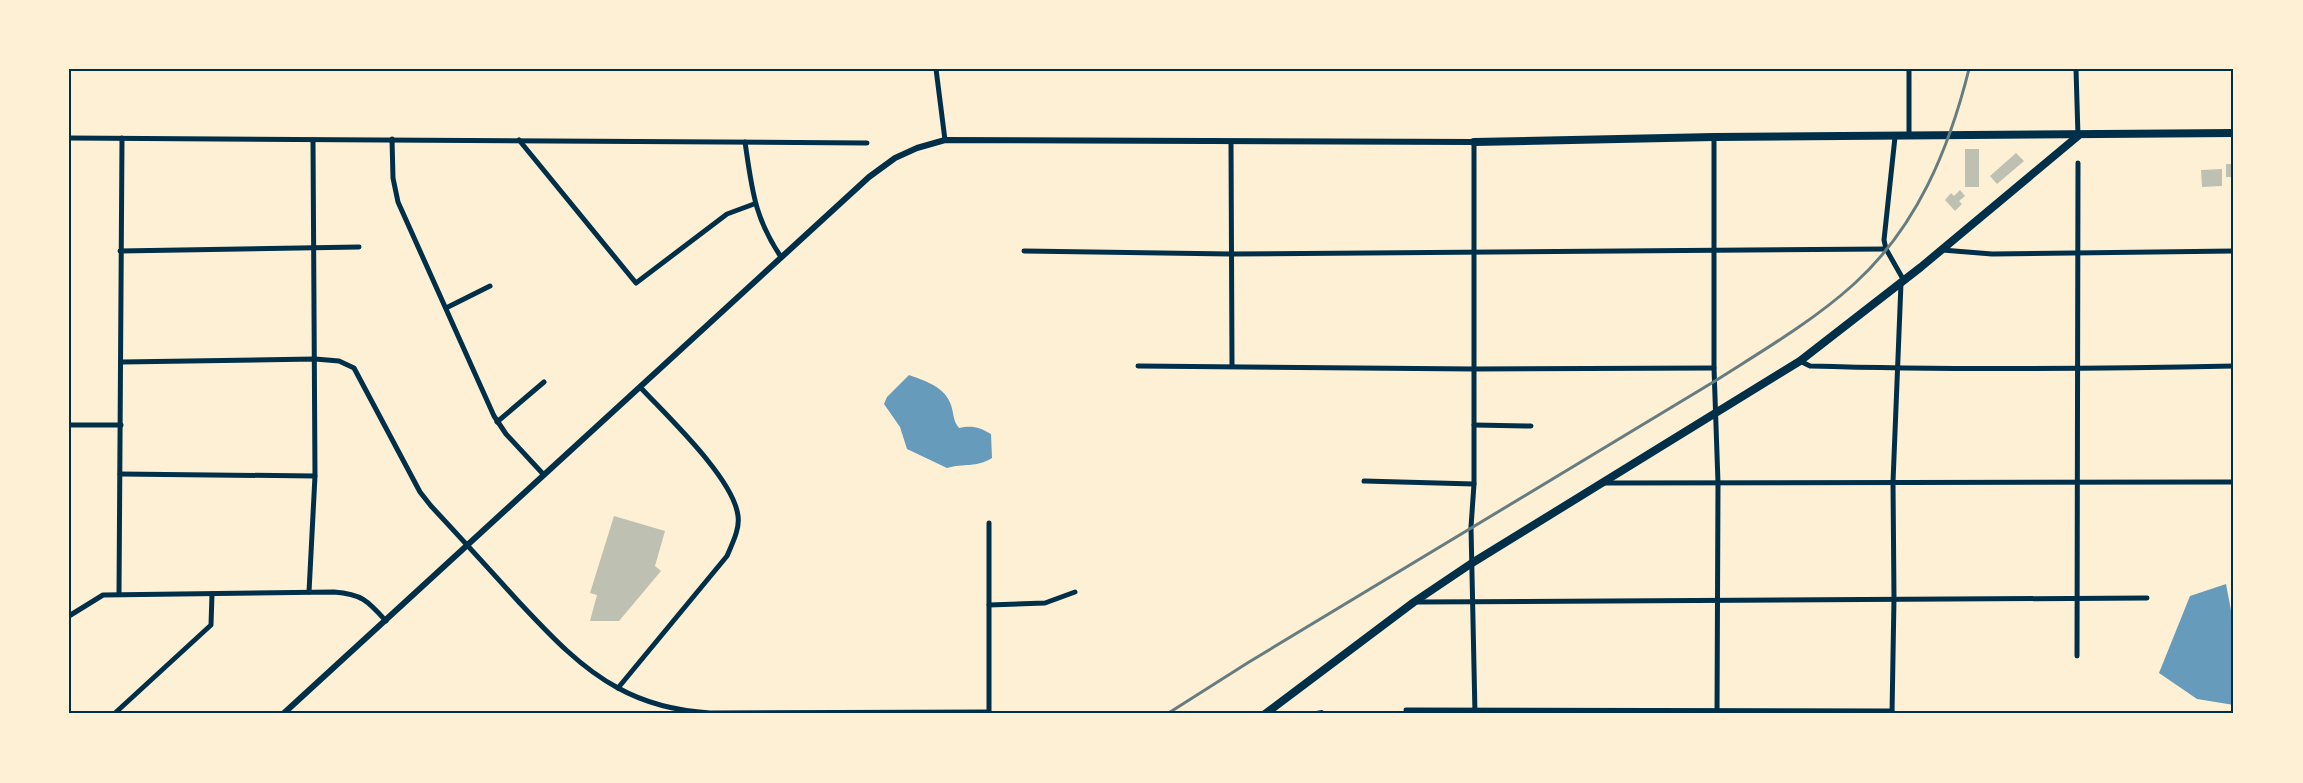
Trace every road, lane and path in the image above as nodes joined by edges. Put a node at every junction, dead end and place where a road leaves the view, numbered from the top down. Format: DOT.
graph roads {
  1 [pos="936,69"];
  2 [pos="1909,69"];
  3 [pos="2076,69"];
  4 [pos="2234,134"];
  5 [pos="1909,136"];
  6 [pos="2078,136"];
  7 [pos="1714,137"];
  8 [pos="1895,137"];
  9 [pos="69,138"];
  10 [pos="122,138"];
  11 [pos="392,139"];
  12 [pos="313,140"];
  13 [pos="519,140"];
  14 [pos="945,140"];
  15 [pos="745,142"];
  16 [pos="1231,142"];
  17 [pos="1474,142"];
  18 [pos="867,143"];
  19 [pos="2078,163"];
  20 [pos="754,204"];
  21 [pos="359,247"];
  22 [pos="314,249"];
  23 [pos="1886,249"];
  24 [pos="1941,249"];
  25 [pos="120,251"];
  26 [pos="1024,251"];
  27 [pos="1714,251"];
  28 [pos="2234,251"];
  29 [pos="1474,252"];
  30 [pos="2079,252"];
  31 [pos="1231,254"];
  32 [pos="781,257"];
  33 [pos="1902,280"];
  34 [pos="490,286"];
  35 [pos="446,308"];
  36 [pos="315,360"];
  37 [pos="1800,361"];
  38 [pos="122,362"];
  39 [pos="1232,365"];
  40 [pos="1138,366"];
  41 [pos="2234,366"];
  42 [pos="1714,368"];
  43 [pos="1474,369"];
  44 [pos="1896,369"];
  45 [pos="2078,370"];
  46 [pos="543,381"];
  47 [pos="641,388"];
  48 [pos="1716,413"];
  49 [pos="497,422"];
  50 [pos="69,425"];
  51 [pos="121,425"];
  52 [pos="1474,425"];
  53 [pos="1531,426"];
  54 [pos="120,474"];
  55 [pos="544,475"];
  56 [pos="315,476"];
  57 [pos="1364,481"];
  58 [pos="1893,482"];
  59 [pos="2234,482"];
  60 [pos="1599,483"];
  61 [pos="1718,483"];
  62 [pos="2078,483"];
  63 [pos="1474,484"];
  64 [pos="989,524"];
  65 [pos="467,544"];
  66 [pos="1472,563"];
  67 [pos="309,592"];
  68 [pos="1075,592"];
  69 [pos="119,594"];
  70 [pos="212,594"];
  71 [pos="2077,597"];
  72 [pos="1894,598"];
  73 [pos="2147,598"];
  74 [pos="1717,599"];
  75 [pos="1473,601"];
  76 [pos="1414,602"];
  77 [pos="989,605"];
  78 [pos="69,616"];
  79 [pos="386,621"];
  80 [pos="2077,656"];
  81 [pos="618,688"];
  82 [pos="1406,710"];
  83 [pos="1272,711"];
  84 [pos="1475,712"];
  85 [pos="1717,712"];
  86 [pos="989,713"];
  87 [pos="1892,713"];
  88 [pos="114,714"];
  89 [pos="283,714"];
  90 [pos="1265,714"];
  91 [pos="1305,714"];
  92 [pos="1325,714"];
  1 -- 14 [label="street"];
  2 -- 5 [label="street"];
  3 -- 6 [label="street"];
  4 -- 6 [label="main road"];
  5 -- 6 [label="main road"];
  5 -- 8 [label="main road"];
  6 -- 24 [label="main road"];
  7 -- 8 [label="main road"];
  7 -- 17 [label="main road"];
  7 -- 27 [label="street"];
  8 -- 23 [label="street"];
  9 -- 10 [label="street"];
  10 -- 12 [label="street"];
  10 -- 25 [label="street"];
  11 -- 12 [label="street"];
  11 -- 13 [label="street"];
  11 -- 35 [label="street"];
  12 -- 22 [label="street"];
  13 -- 15 [label="street"];
  13 -- 20 [label="street"];
  14 -- 16 [label="street"];
  14 -- 32 [label="street"];
  15 -- 18 [label="street"];
  15 -- 20 [label="street"];
  16 -- 17 [label="street"];
  16 -- 31 [label="street"];
  17 -- 29 [label="street"];
  19 -- 30 [label="street"];
  20 -- 32 [label="street"];
  21 -- 22 [label="street"];
  22 -- 25 [label="street"];
  22 -- 36 [label="street"];
  23 -- 27 [label="street"];
  23 -- 33 [label="street"];
  24 -- 30 [label="street"];
  24 -- 33 [label="main road"];
  25 -- 38 [label="street"];
  26 -- 31 [label="street"];
  27 -- 29 [label="street"];
  27 -- 42 [label="street"];
  28 -- 30 [label="street"];
  29 -- 31 [label="street"];
  29 -- 43 [label="street"];
  30 -- 45 [label="street"];
  31 -- 39 [label="street"];
  32 -- 47 [label="street"];
  33 -- 37 [label="main road"];
  33 -- 44 [label="street"];
  34 -- 35 [label="street"];
  35 -- 49 [label="street"];
  36 -- 38 [label="street"];
  36 -- 56 [label="street"];
  36 -- 65 [label="street"];
  37 -- 44 [label="street"];
  37 -- 48 [label="main road"];
  38 -- 51 [label="street"];
  39 -- 40 [label="street"];
  39 -- 43 [label="street"];
  41 -- 45 [label="street"];
  42 -- 43 [label="street"];
  42 -- 48 [label="street"];
  43 -- 52 [label="street"];
  44 -- 45 [label="street"];
  44 -- 58 [label="street"];
  45 -- 62 [label="street"];
  46 -- 49 [label="street"];
  47 -- 55 [label="street"];
  47 -- 81 [label="street"];
  48 -- 60 [label="main road"];
  48 -- 61 [label="street"];
  49 -- 55 [label="street"];
  50 -- 51 [label="street"];
  51 -- 54 [label="street"];
  52 -- 53 [label="street"];
  52 -- 63 [label="street"];
  54 -- 56 [label="street"];
  54 -- 69 [label="street"];
  55 -- 65 [label="street"];
  56 -- 67 [label="street"];
  57 -- 63 [label="street"];
  58 -- 61 [label="street"];
  58 -- 62 [label="street"];
  58 -- 72 [label="street"];
  59 -- 62 [label="street"];
  60 -- 61 [label="street"];
  60 -- 66 [label="main road"];
  61 -- 74 [label="street"];
  62 -- 71 [label="street"];
  63 -- 66 [label="street"];
  64 -- 77 [label="street"];
  65 -- 79 [label="street"];
  65 -- 81 [label="street"];
  66 -- 75 [label="street"];
  66 -- 76 [label="main road"];
  67 -- 70 [label="street"];
  67 -- 79 [label="street"];
  68 -- 77 [label="street"];
  69 -- 70 [label="street"];
  69 -- 78 [label="street"];
  70 -- 88 [label="street"];
  71 -- 72 [label="street"];
  71 -- 73 [label="street"];
  71 -- 80 [label="street"];
  72 -- 74 [label="street"];
  72 -- 87 [label="street"];
  74 -- 75 [label="street"];
  74 -- 85 [label="street"];
  75 -- 76 [label="street"];
  75 -- 84 [label="street"];
  76 -- 83 [label="main road"];
  77 -- 86 [label="street"];
  79 -- 89 [label="street"];
  81 -- 86 [label="street"];
  82 -- 84 [label="street"];
  83 -- 90 [label="main road"];
  84 -- 85 [label="street"];
  85 -- 87 [label="street"];
  91 -- 92 [label="lane"];
}
